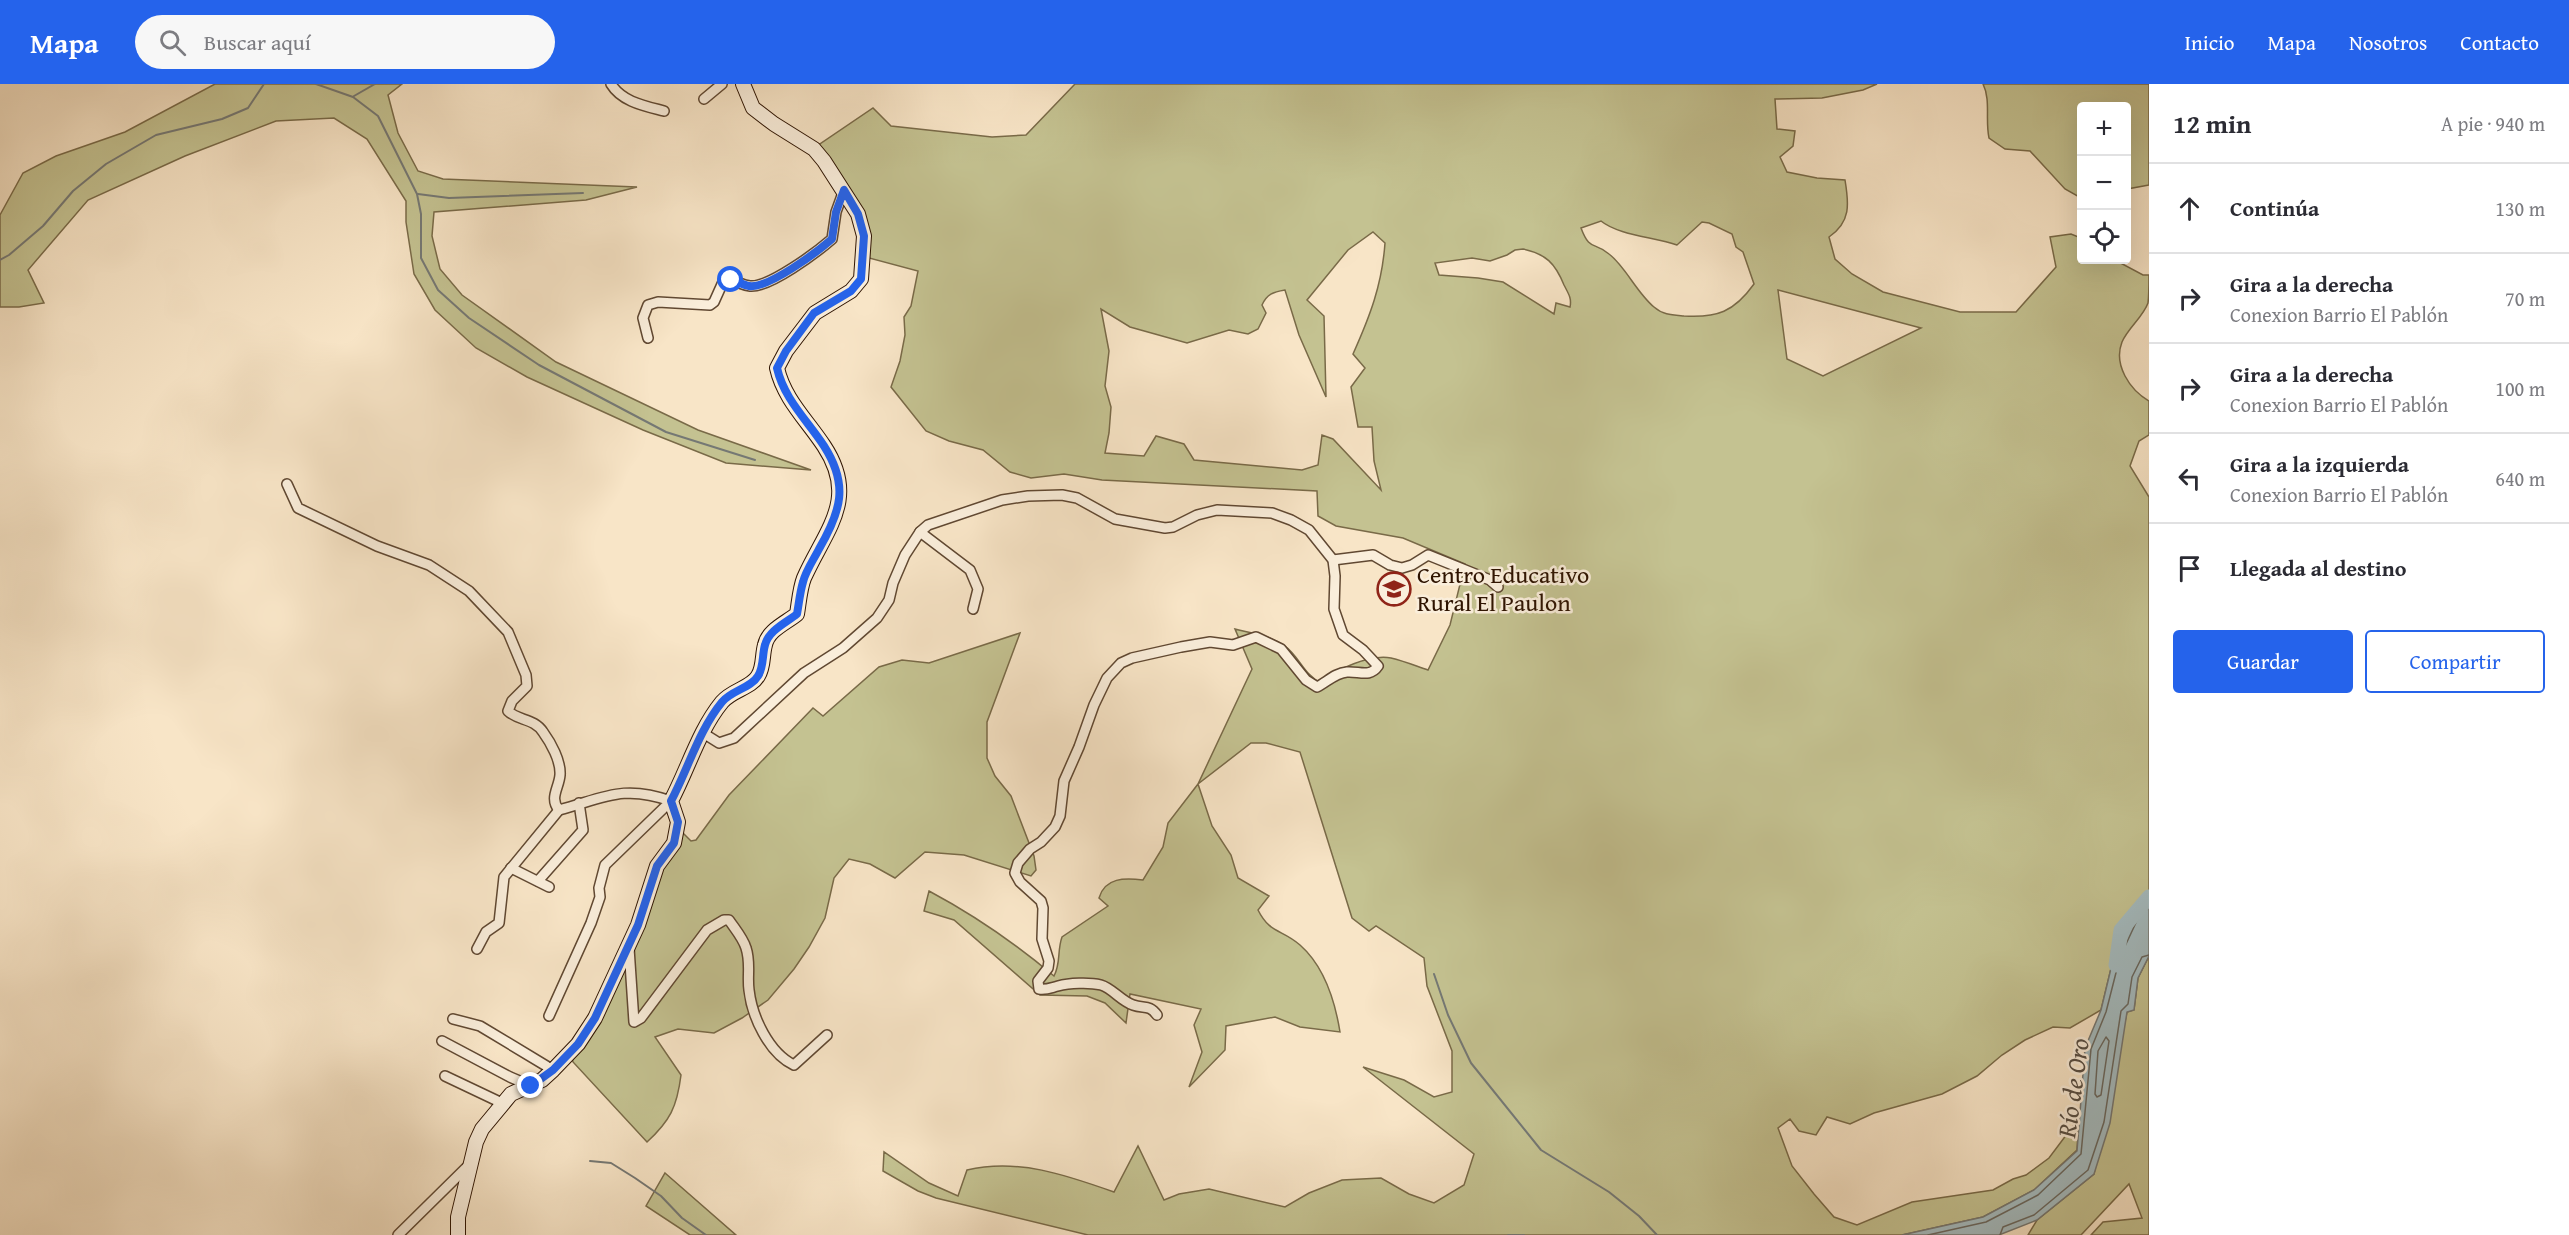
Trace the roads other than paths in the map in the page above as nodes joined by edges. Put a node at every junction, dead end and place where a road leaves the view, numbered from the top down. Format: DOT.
graph roads {
  1 [pos="611,84"];
  2 [pos="722,84"];
  3 [pos="743,84"];
  4 [pos="704,99"];
  5 [pos="664,111"];
  6 [pos="844,190"];
  7 [pos="648,338"];
  8 [pos="287,484"];
  9 [pos="920,532"];
  10 [pos="1333,560"];
  11 [pos="1498,587"];
  12 [pos="972,609"];
  13 [pos="703,733"];
  14 [pos="671,801"];
  15 [pos="579,803"];
  16 [pos="559,810"];
  17 [pos="511,868"];
  18 [pos="538,881"];
  19 [pos="549,887"];
  20 [pos="629,945"];
  21 [pos="477,949"];
  22 [pos="1157,1015"];
  23 [pos="549,1016"];
  24 [pos="453,1019"];
  25 [pos="827,1035"];
  26 [pos="442,1041"];
  27 [pos="553,1070"];
  28 [pos="445,1076"];
  29 [pos="531,1086"];
  30 [pos="504,1104"];
  31 [pos="473,1161"];
  32 [pos="398,1235"];
  33 [pos="458,1235"];
  1 -- 5 [label="street"];
  2 -- 4 [label="street"];
  3 -- 6 [label="street"];
  6 -- 7 [label="street"];
  6 -- 13 [label="street"];
  8 -- 16 [label="street"];
  9 -- 10 [label="street"];
  9 -- 12 [label="street"];
  9 -- 13 [label="street"];
  10 -- 11 [label="street"];
  10 -- 22 [label="street"];
  13 -- 14 [label="street"];
  14 -- 15 [label="street"];
  14 -- 20 [label="street"];
  14 -- 23 [label="street"];
  15 -- 16 [label="street"];
  15 -- 18 [label="street"];
  16 -- 17 [label="street"];
  17 -- 18 [label="street"];
  17 -- 21 [label="street"];
  18 -- 19 [label="street"];
  20 -- 25 [label="street"];
  20 -- 27 [label="street"];
  24 -- 27 [label="street"];
  26 -- 29 [label="street"];
  27 -- 29 [label="street"];
  28 -- 30 [label="street"];
  29 -- 30 [label="street"];
  30 -- 31 [label="street"];
  31 -- 32 [label="street"];
  31 -- 33 [label="street"];
}
